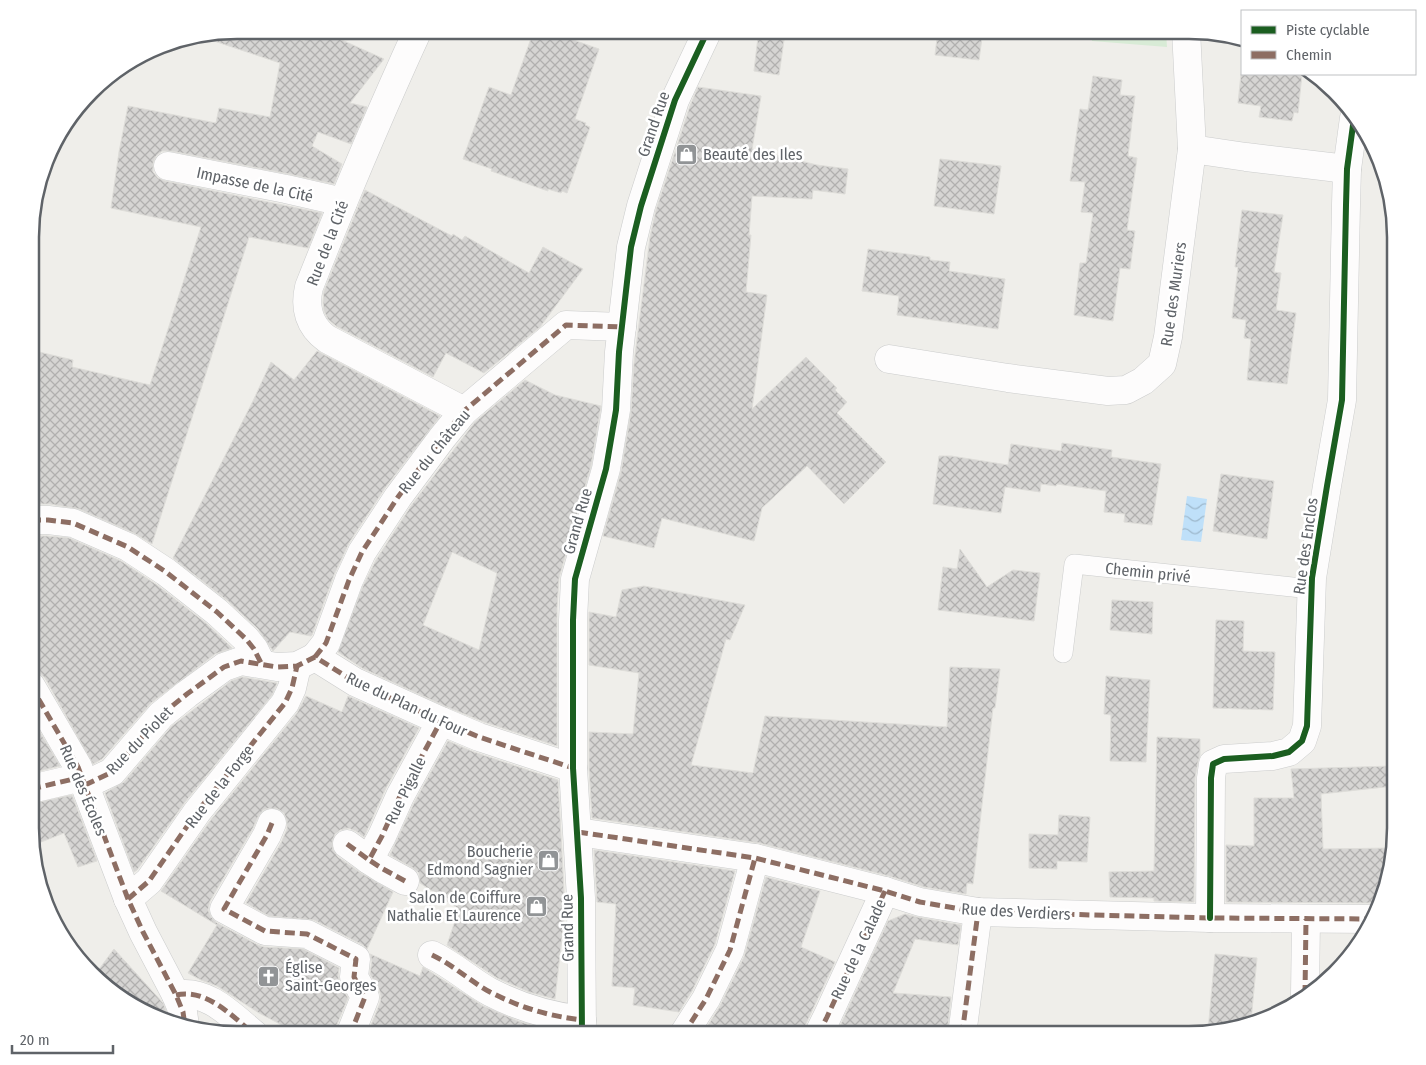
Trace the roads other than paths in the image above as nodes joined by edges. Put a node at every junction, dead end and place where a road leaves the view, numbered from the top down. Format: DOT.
graph roads {
  1 [pos="414,39"];
  2 [pos="704,39"];
  3 [pos="1186,39"];
  4 [pos="1358,134"];
  5 [pos="1192,149"];
  6 [pos="168,166"];
  7 [pos="1348,169"];
  8 [pos="343,202"];
  9 [pos="622,327"];
  10 [pos="889,359"];
  11 [pos="464,411"];
  12 [pos="39,520"];
  13 [pos="1311,589"];
  14 [pos="1063,653"];
  15 [pos="251,662"];
  16 [pos="306,662"];
  17 [pos="39,702"];
  18 [pos="440,721"];
  19 [pos="573,768"];
  20 [pos="84,781"];
  21 [pos="39,788"];
  22 [pos="272,823"];
  23 [pos="578,832"];
  24 [pos="347,844"];
  25 [pos="755,858"];
  26 [pos="369,860"];
  27 [pos="405,881"];
  28 [pos="885,891"];
  29 [pos="128,899"];
  30 [pos="978,912"];
  31 [pos="1210,918"];
  32 [pos="1306,919"];
  33 [pos="1366,919"];
  34 [pos="432,955"];
  35 [pos="1305,989"];
  36 [pos="181,1011"];
  37 [pos="244,1026"];
  38 [pos="354,1026"];
  39 [pos="579,1026"];
  40 [pos="582,1026"];
  41 [pos="689,1026"];
  42 [pos="822,1026"];
  43 [pos="963,1026"];
  1 -- 8 [label="street, Rue de la Cité"];
  2 -- 9 [label="street, Grand Rue"];
  3 -- 5 [label="street, Rue des Muriers"];
  4 -- 7 [label="street, Rue des Enclos"];
  5 -- 7 [label="street"];
  5 -- 10 [label="street, Rue des Muriers"];
  6 -- 8 [label="street, Impasse de la Cité"];
  7 -- 13 [label="street, Rue des Enclos"];
  8 -- 11 [label="street, Rue de la Cité"];
  9 -- 11 [label="street, Rue du Château"];
  9 -- 19 [label="street, Grand Rue"];
  11 -- 16 [label="street, Rue du Château"];
  12 -- 15 [label="street"];
  13 -- 14 [label="lane, Chemin privé"];
  13 -- 31 [label="street, Rue des Enclos"];
  15 -- 16 [label="street"];
  15 -- 20 [label="street, Rue du Piolet"];
  16 -- 18 [label="street, Rue du Plan du Four"];
  16 -- 29 [label="street, Rue de la Forge"];
  17 -- 20 [label="street, Rue des Écoles"];
  18 -- 19 [label="street, Rue du Plan du Four"];
  18 -- 26 [label="street, Rue Pigalle"];
  19 -- 23 [label="street, Grand Rue"];
  20 -- 21 [label="street, Rue du Piolet"];
  20 -- 29 [label="street, Rue des Écoles"];
  22 -- 38 [label="street"];
  23 -- 25 [label="street, Rue des Verdiers"];
  23 -- 40 [label="street, Grand Rue"];
  24 -- 26 [label="street"];
  25 -- 28 [label="street, Rue des Verdiers"];
  25 -- 41 [label="street"];
  26 -- 27 [label="street"];
  28 -- 30 [label="street, Rue des Verdiers"];
  28 -- 42 [label="street, Rue de la Calade"];
  29 -- 36 [label="street, Rue des Écoles"];
  30 -- 31 [label="street, Rue des Verdiers"];
  30 -- 43 [label="street"];
  31 -- 32 [label="street, Rue des Verdiers"];
  32 -- 33 [label="street, Rue des Verdiers"];
  32 -- 35 [label="street"];
  34 -- 39 [label="street"];
  36 -- 37 [label="street"];
}
